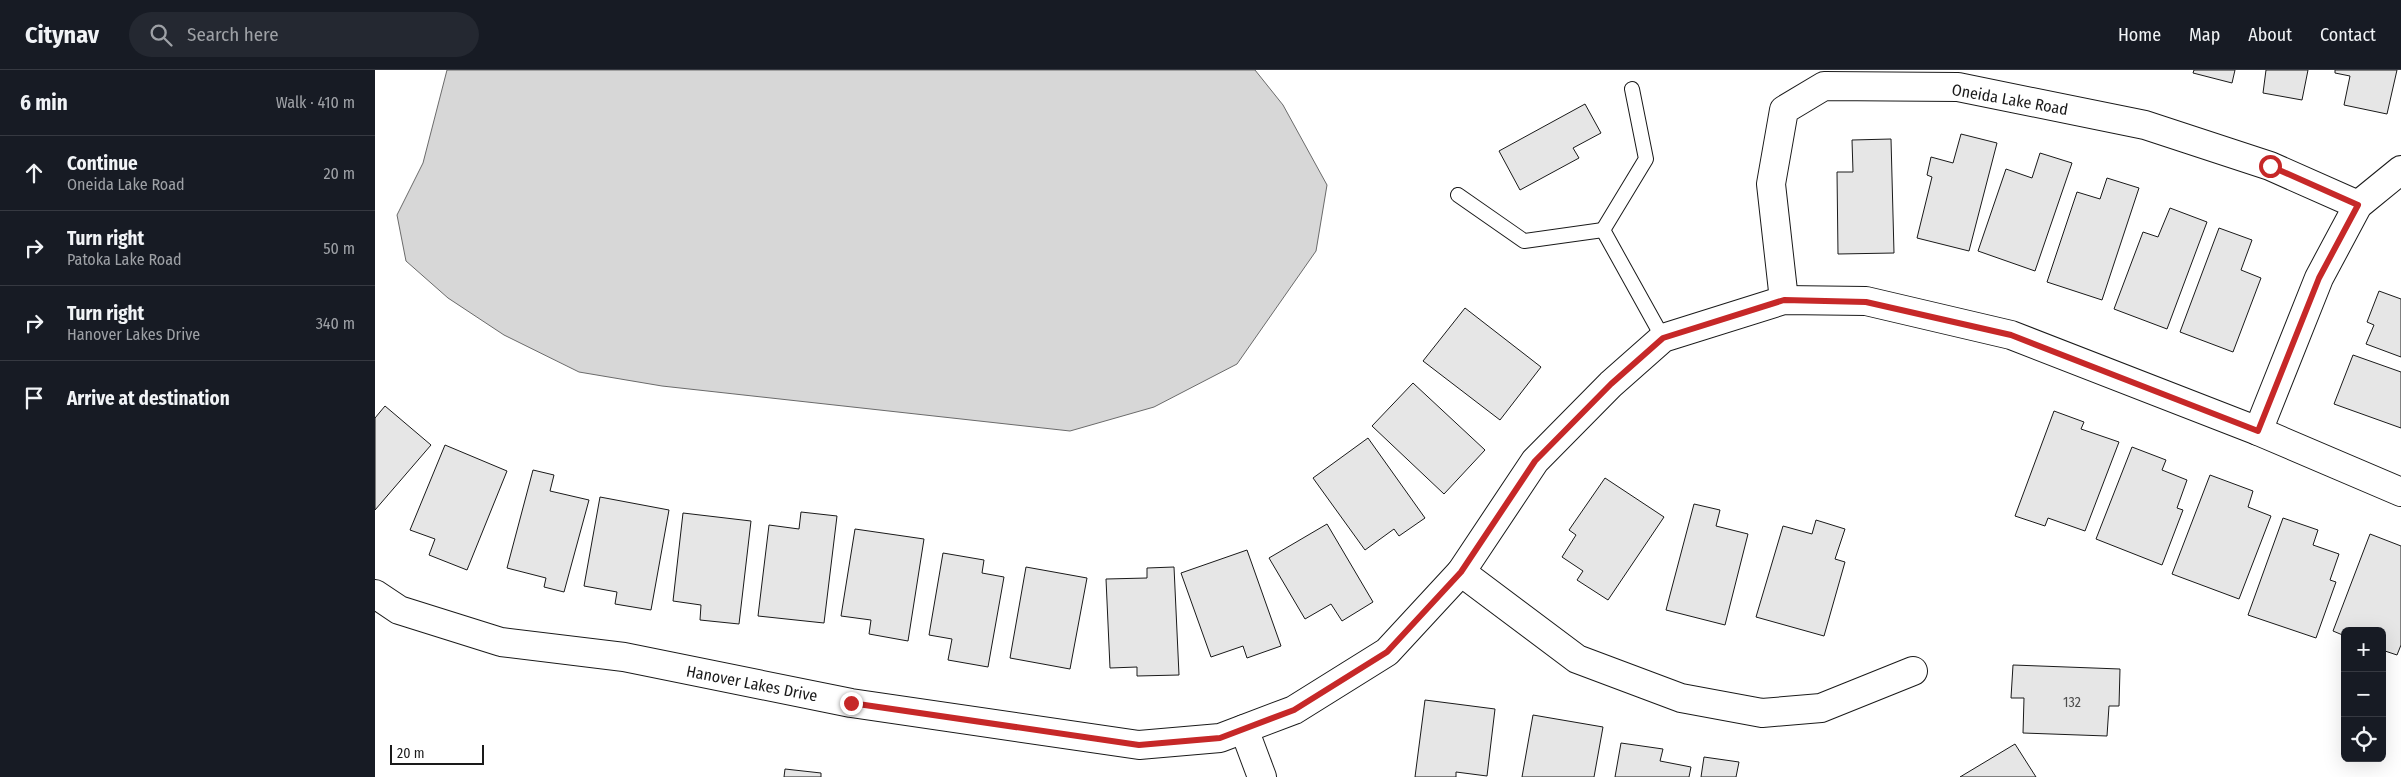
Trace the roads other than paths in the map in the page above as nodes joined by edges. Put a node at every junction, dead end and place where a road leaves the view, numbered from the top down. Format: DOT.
graph roads {
  1 [pos="1632,90"];
  2 [pos="2401,170"];
  3 [pos="1458,195"];
  4 [pos="2358,205"];
  5 [pos="1603,230"];
  6 [pos="1784,300"];
  7 [pos="1663,338"];
  8 [pos="2258,431"];
  9 [pos="2401,492"];
  10 [pos="1461,572"];
  11 [pos="375,594"];
  12 [pos="1913,671"];
  13 [pos="1244,729"];
  14 [pos="1262,777"];
  1 -- 5 [label="lane"];
  2 -- 4 [label="street"];
  3 -- 5 [label="lane"];
  4 -- 6 [label="street, Oneida Lake Road"];
  4 -- 8 [label="street"];
  5 -- 7 [label="lane"];
  6 -- 7 [label="street, Hanover Lakes Drive"];
  6 -- 8 [label="street, Hanover Lakes Drive"];
  7 -- 10 [label="street, Hanover Lakes Drive"];
  8 -- 9 [label="street, Hanover Lakes Drive"];
  10 -- 12 [label="street"];
  10 -- 13 [label="street, Hanover Lakes Drive"];
  11 -- 13 [label="street, Hanover Lakes Drive"];
  13 -- 14 [label="street"];
}
